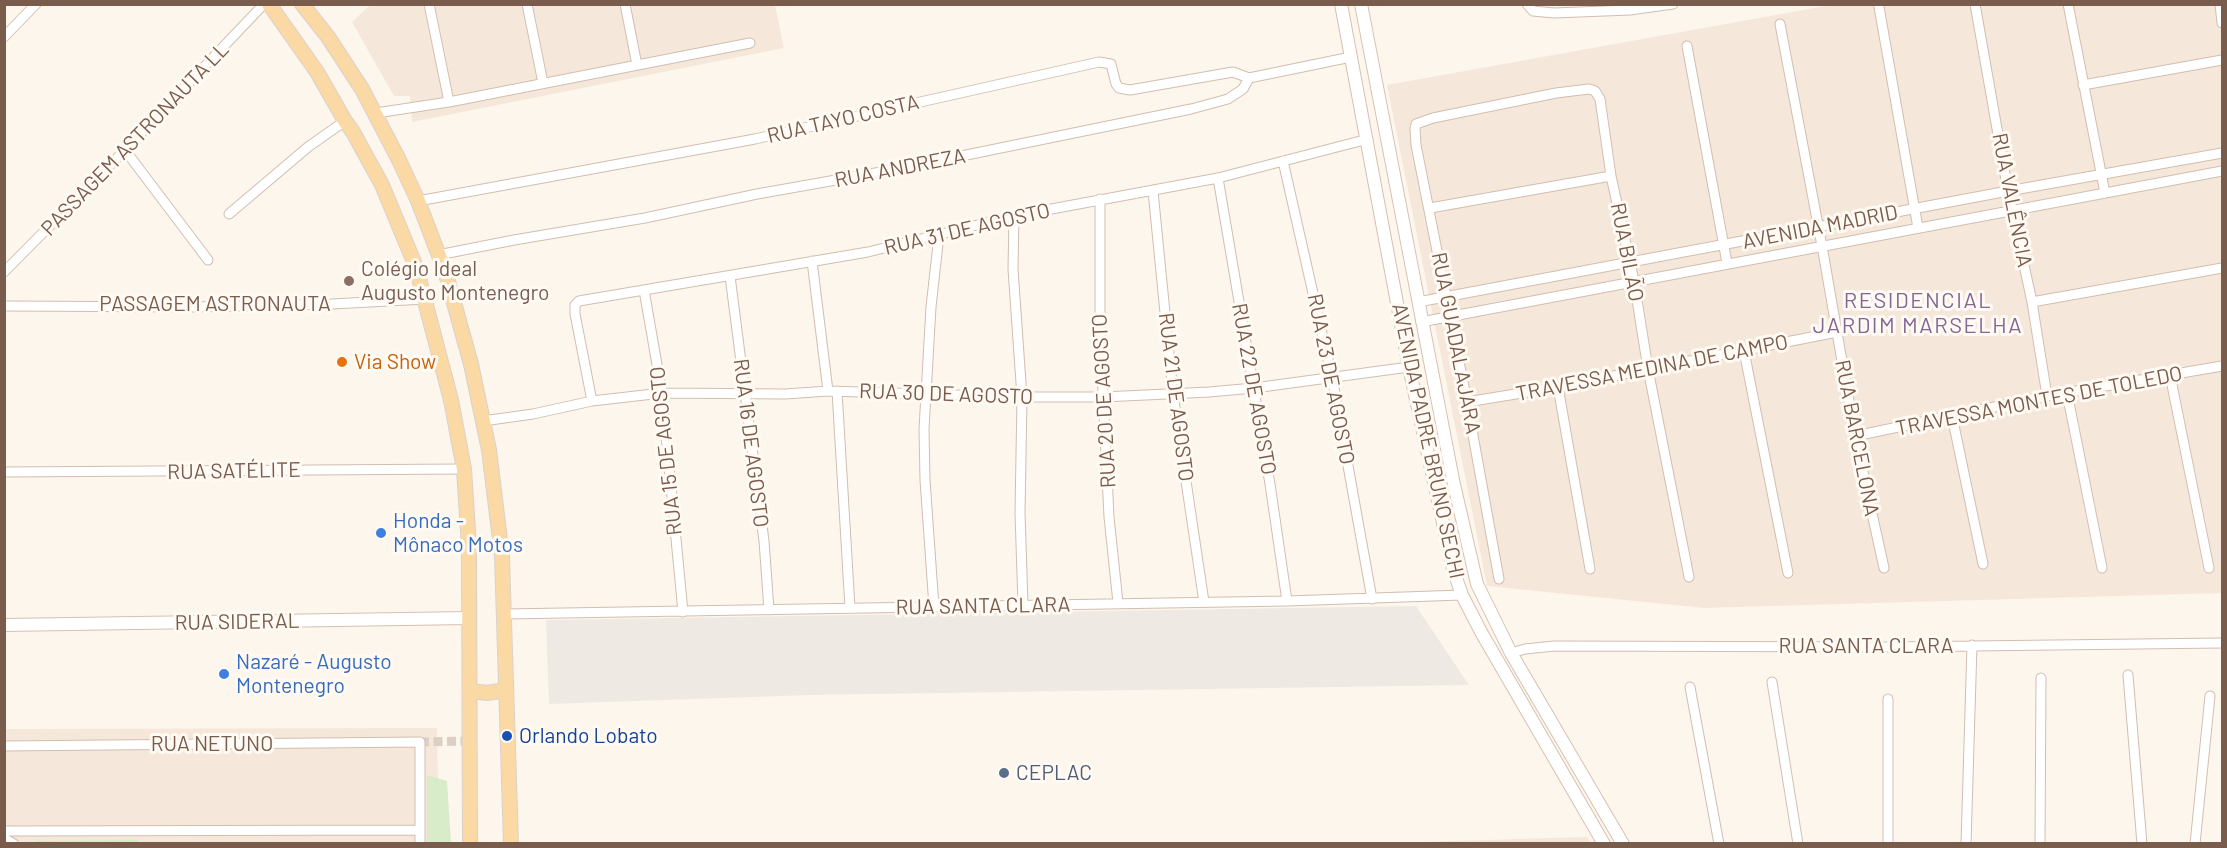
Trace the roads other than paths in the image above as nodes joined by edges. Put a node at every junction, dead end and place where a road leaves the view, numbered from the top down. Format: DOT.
graph roads {
  1 [pos="36,4"];
  2 [pos="264,4"];
  3 [pos="269,4"];
  4 [pos="302,4"];
  5 [pos="429,4"];
  6 [pos="527,4"];
  7 [pos="625,4"];
  8 [pos="1341,4"];
  9 [pos="1361,4"];
  10 [pos="1673,4"];
  11 [pos="1975,4"];
  12 [pos="2068,4"];
  13 [pos="2220,4"];
  14 [pos="1528,6"];
  15 [pos="1878,7"];
  16 [pos="2223,23"];
  17 [pos="1780,24"];
  18 [pos="4,38"];
  19 [pos="750,43"];
  20 [pos="1687,46"];
  21 [pos="1351,57"];
  22 [pos="2223,60"];
  23 [pos="637,65"];
  24 [pos="1249,78"];
  25 [pos="543,83"];
  26 [pos="2083,85"];
  27 [pos="449,102"];
  28 [pos="376,113"];
  29 [pos="1433,118"];
  30 [pos="345,121"];
  31 [pos="1368,139"];
  32 [pos="125,150"];
  33 [pos="2223,153"];
  34 [pos="1283,161"];
  35 [pos="2223,171"];
  36 [pos="2100,175"];
  37 [pos="1611,176"];
  38 [pos="1218,178"];
  39 [pos="1153,191"];
  40 [pos="2008,191"];
  41 [pos="2105,193"];
  42 [pos="1100,199"];
  43 [pos="418,201"];
  44 [pos="1430,208"];
  45 [pos="1914,209"];
  46 [pos="2013,210"];
  47 [pos="229,214"];
  48 [pos="1014,216"];
  49 [pos="1818,227"];
  50 [pos="1918,228"];
  51 [pos="939,235"];
  52 [pos="1723,245"];
  53 [pos="1822,246"];
  54 [pos="438,255"];
  55 [pos="208,260"];
  56 [pos="812,261"];
  57 [pos="1630,263"];
  58 [pos="1727,263"];
  59 [pos="2223,268"];
  60 [pos="4,272"];
  61 [pos="730,276"];
  62 [pos="1634,280"];
  63 [pos="644,290"];
  64 [pos="1447,296"];
  65 [pos="425,298"];
  66 [pos="1418,302"];
  67 [pos="2032,302"];
  68 [pos="4,306"];
  69 [pos="1450,316"];
  70 [pos="1421,322"];
  71 [pos="1837,332"];
  72 [pos="1744,351"];
  73 [pos="2223,366"];
  74 [pos="1409,367"];
  75 [pos="1648,369"];
  76 [pos="2170,375"];
  77 [pos="1332,377"];
  78 [pos="1558,387"];
  79 [pos="1254,388"];
  80 [pos="832,391"];
  81 [pos="662,393"];
  82 [pos="2067,393"];
  83 [pos="744,394"];
  84 [pos="926,394"];
  85 [pos="1173,394"];
  86 [pos="2047,396"];
  87 [pos="1022,397"];
  88 [pos="1103,397"];
  89 [pos="592,401"];
  90 [pos="1467,402"];
  91 [pos="1952,416"];
  92 [pos="483,421"];
  93 [pos="1855,436"];
  94 [pos="464,469"];
  95 [pos="4,472"];
  96 [pos="1983,564"];
  97 [pos="1884,568"];
  98 [pos="2102,568"];
  99 [pos="2209,568"];
  100 [pos="1590,569"];
  101 [pos="1788,573"];
  102 [pos="1689,577"];
  103 [pos="1499,579"];
  104 [pos="1462,595"];
  105 [pos="1372,599"];
  106 [pos="1287,601"];
  107 [pos="1204,602"];
  108 [pos="1118,603"];
  109 [pos="1023,605"];
  110 [pos="934,607"];
  111 [pos="850,608"];
  112 [pos="769,610"];
  113 [pos="683,612"];
  114 [pos="504,614"];
  115 [pos="470,618"];
  116 [pos="4,625"];
  117 [pos="2223,643"];
  118 [pos="1972,645"];
  119 [pos="1511,653"];
  120 [pos="2128,675"];
  121 [pos="2041,678"];
  122 [pos="1772,682"];
  123 [pos="1690,687"];
  124 [pos="505,690"];
  125 [pos="471,691"];
  126 [pos="2210,696"];
  127 [pos="1888,699"];
  128 [pos="4,746"];
  129 [pos="420,830"];
  130 [pos="4,831"];
  131 [pos="4,838"];
  132 [pos="14,843"];
  133 [pos="420,843"];
  134 [pos="470,843"];
  135 [pos="511,843"];
  136 [pos="1604,843"];
  137 [pos="1623,843"];
  138 [pos="1719,843"];
  139 [pos="1798,843"];
  140 [pos="1888,843"];
  141 [pos="1966,843"];
  142 [pos="2040,843"];
  143 [pos="2142,843"];
  144 [pos="2195,843"];
  1 -- 18 [label="street"];
  2 -- 32 [label="street, PASSAGEM ASTRONAUTA LL"];
  3 -- 30 [label="main road"];
  4 -- 28 [label="main road"];
  5 -- 27 [label="street"];
  6 -- 25 [label="street"];
  7 -- 23 [label="street"];
  8 -- 21 [label="main road, AVENIDA PADRE BRUNO SECHI"];
  9 -- 66 [label="main road, AVENIDA PADRE BRUNO SECHI"];
  10 -- 14 [label="street"];
  11 -- 40 [label="street, RUA VALÊNCIA"];
  12 -- 26 [label="street"];
  13 -- 16 [label="street"];
  15 -- 45 [label="street"];
  17 -- 49 [label="street, RUA BARCELONA"];
  19 -- 23 [label="street"];
  20 -- 52 [label="street"];
  21 -- 24 [label="street"];
  21 -- 31 [label="main road, AVENIDA PADRE BRUNO SECHI"];
  22 -- 26 [label="street"];
  23 -- 25 [label="street"];
  24 -- 43 [label="street, RUA TAYO COSTA"];
  24 -- 54 [label="street, RUA ANDREZA"];
  25 -- 27 [label="street"];
  26 -- 36 [label="street"];
  27 -- 28 [label="street"];
  28 -- 43 [label="main road"];
  29 -- 37 [label="street, RUA BILÃO"];
  29 -- 44 [label="street, RUA GUADALAJARA"];
  30 -- 47 [label="street"];
  30 -- 65 [label="main road"];
  31 -- 34 [label="street, RUA 31 DE AGOSTO"];
  31 -- 74 [label="main road, AVENIDA PADRE BRUNO SECHI"];
  32 -- 55 [label="street"];
  32 -- 60 [label="street, PASSAGEM ASTRONAUTA LL"];
  33 -- 36 [label="street, AVENIDA MADRID"];
  34 -- 38 [label="street, RUA 31 DE AGOSTO"];
  34 -- 77 [label="street, RUA 23 DE AGOSTO"];
  35 -- 41 [label="street, AVENIDA MADRID"];
  36 -- 40 [label="street, AVENIDA MADRID"];
  36 -- 41 [label="street"];
  37 -- 44 [label="street"];
  37 -- 57 [label="street, RUA BILÃO"];
  38 -- 39 [label="street, RUA 31 DE AGOSTO"];
  38 -- 79 [label="street, RUA 22 DE AGOSTO"];
  39 -- 42 [label="street, RUA 31 DE AGOSTO"];
  39 -- 85 [label="street, RUA 21 DE AGOSTO"];
  40 -- 45 [label="street, AVENIDA MADRID"];
  40 -- 46 [label="street, RUA VALÊNCIA"];
  41 -- 46 [label="street, AVENIDA MADRID"];
  42 -- 48 [label="street, RUA 31 DE AGOSTO"];
  42 -- 88 [label="street, RUA 20 DE AGOSTO"];
  43 -- 54 [label="main road"];
  44 -- 64 [label="street, RUA GUADALAJARA"];
  45 -- 49 [label="street, AVENIDA MADRID"];
  45 -- 50 [label="street"];
  46 -- 50 [label="street, AVENIDA MADRID"];
  46 -- 67 [label="street, RUA VALÊNCIA"];
  48 -- 51 [label="street, RUA 31 DE AGOSTO"];
  48 -- 87 [label="street"];
  49 -- 52 [label="street, AVENIDA MADRID"];
  49 -- 53 [label="street, RUA BARCELONA"];
  50 -- 53 [label="street, AVENIDA MADRID"];
  51 -- 56 [label="street, RUA 31 DE AGOSTO"];
  51 -- 84 [label="street"];
  52 -- 57 [label="street, AVENIDA MADRID"];
  52 -- 58 [label="street"];
  53 -- 58 [label="street, AVENIDA MADRID"];
  53 -- 71 [label="street, RUA BARCELONA"];
  54 -- 92 [label="main road"];
  56 -- 61 [label="street, RUA 31 DE AGOSTO"];
  56 -- 80 [label="street"];
  57 -- 62 [label="street, RUA BILÃO"];
  57 -- 64 [label="street, AVENIDA MADRID"];
  58 -- 62 [label="street, AVENIDA MADRID"];
  59 -- 67 [label="street"];
  61 -- 63 [label="street, RUA 31 DE AGOSTO"];
  61 -- 83 [label="street, RUA 16 DE AGOSTO"];
  62 -- 69 [label="street, AVENIDA MADRID"];
  62 -- 75 [label="street, RUA BILÃO"];
  63 -- 81 [label="street, RUA 15 DE AGOSTO"];
  63 -- 89 [label="street, RUA 31 DE AGOSTO"];
  64 -- 66 [label="street, AVENIDA MADRID"];
  64 -- 69 [label="street, RUA GUADALAJARA"];
  65 -- 68 [label="street, PASSAGEM ASTRONAUTA"];
  65 -- 94 [label="main road"];
  66 -- 70 [label="main road, AVENIDA PADRE BRUNO SECHI"];
  67 -- 86 [label="street, RUA VALÊNCIA"];
  69 -- 70 [label="street, AVENIDA MADRID"];
  69 -- 90 [label="street, RUA GUADALAJARA"];
  70 -- 119 [label="main road, AVENIDA PADRE BRUNO SECHI"];
  71 -- 72 [label="street, TRAVESSA MEDINA DE CAMPO"];
  71 -- 93 [label="street, RUA BARCELONA"];
  72 -- 75 [label="street, TRAVESSA MEDINA DE CAMPO"];
  72 -- 101 [label="street"];
  73 -- 76 [label="street, TRAVESSA MONTES DE TOLEDO"];
  74 -- 77 [label="street, RUA 30 DE AGOSTO"];
  74 -- 104 [label="main road, AVENIDA PADRE BRUNO SECHI"];
  75 -- 78 [label="street, TRAVESSA MEDINA DE CAMPO"];
  75 -- 102 [label="street, RUA BILÃO"];
  76 -- 82 [label="street, TRAVESSA MONTES DE TOLEDO"];
  76 -- 99 [label="street"];
  77 -- 79 [label="street, RUA 30 DE AGOSTO"];
  77 -- 105 [label="street, RUA 23 DE AGOSTO"];
  78 -- 90 [label="street, TRAVESSA MEDINA DE CAMPO"];
  78 -- 100 [label="street"];
  79 -- 85 [label="street, RUA 30 DE AGOSTO"];
  79 -- 106 [label="street, RUA 22 DE AGOSTO"];
  80 -- 83 [label="street, RUA 30 DE AGOSTO"];
  80 -- 84 [label="street, RUA 30 DE AGOSTO"];
  80 -- 111 [label="street"];
  81 -- 83 [label="street, RUA 30 DE AGOSTO"];
  81 -- 89 [label="street, RUA 30 DE AGOSTO"];
  81 -- 113 [label="street, RUA 15 DE AGOSTO"];
  82 -- 86 [label="street, TRAVESSA MONTES DE TOLEDO"];
  82 -- 98 [label="street"];
  83 -- 112 [label="street, RUA 16 DE AGOSTO"];
  84 -- 87 [label="street, RUA 30 DE AGOSTO"];
  84 -- 110 [label="street"];
  85 -- 88 [label="street, RUA 30 DE AGOSTO"];
  85 -- 107 [label="street, RUA 21 DE AGOSTO"];
  86 -- 91 [label="street, TRAVESSA MONTES DE TOLEDO"];
  87 -- 88 [label="street, RUA 30 DE AGOSTO"];
  87 -- 109 [label="street"];
  88 -- 108 [label="street, RUA 20 DE AGOSTO"];
  89 -- 92 [label="street, RUA 30 DE AGOSTO"];
  90 -- 103 [label="street, RUA GUADALAJARA"];
  91 -- 93 [label="street, TRAVESSA MONTES DE TOLEDO"];
  91 -- 96 [label="street"];
  92 -- 114 [label="main road"];
  93 -- 97 [label="street, RUA BARCELONA"];
  94 -- 95 [label="street, RUA SATÉLITE"];
  94 -- 115 [label="main road"];
  104 -- 105 [label="street, RUA SANTA CLARA"];
  104 -- 136 [label="main road, AVENIDA PADRE BRUNO SECHI"];
  105 -- 106 [label="street, RUA SANTA CLARA"];
  106 -- 107 [label="street, RUA SANTA CLARA"];
  107 -- 108 [label="street, RUA SANTA CLARA"];
  108 -- 109 [label="street, RUA SANTA CLARA"];
  109 -- 110 [label="street, RUA SANTA CLARA"];
  110 -- 111 [label="street, RUA SANTA CLARA"];
  111 -- 112 [label="street, RUA SANTA CLARA"];
  112 -- 113 [label="street, RUA SANTA CLARA"];
  113 -- 114 [label="street, RUA SANTA CLARA"];
  114 -- 124 [label="main road"];
  115 -- 116 [label="main road, RUA SIDERAL"];
  115 -- 125 [label="main road"];
  117 -- 118 [label="street, RUA SANTA CLARA"];
  118 -- 119 [label="street, RUA SANTA CLARA"];
  118 -- 141 [label="street"];
  119 -- 137 [label="main road, AVENIDA PADRE BRUNO SECHI"];
  120 -- 143 [label="street"];
  121 -- 142 [label="street"];
  122 -- 139 [label="street"];
  123 -- 138 [label="street"];
  124 -- 125 [label="main road"];
  124 -- 135 [label="main road"];
  125 -- 134 [label="main road"];
  126 -- 144 [label="street"];
  127 -- 140 [label="street"];
  128 -- 129 [label="street, RUA NETUNO"];
  129 -- 130 [label="street"];
  129 -- 133 [label="street"];
  131 -- 132 [label="street"];
}
